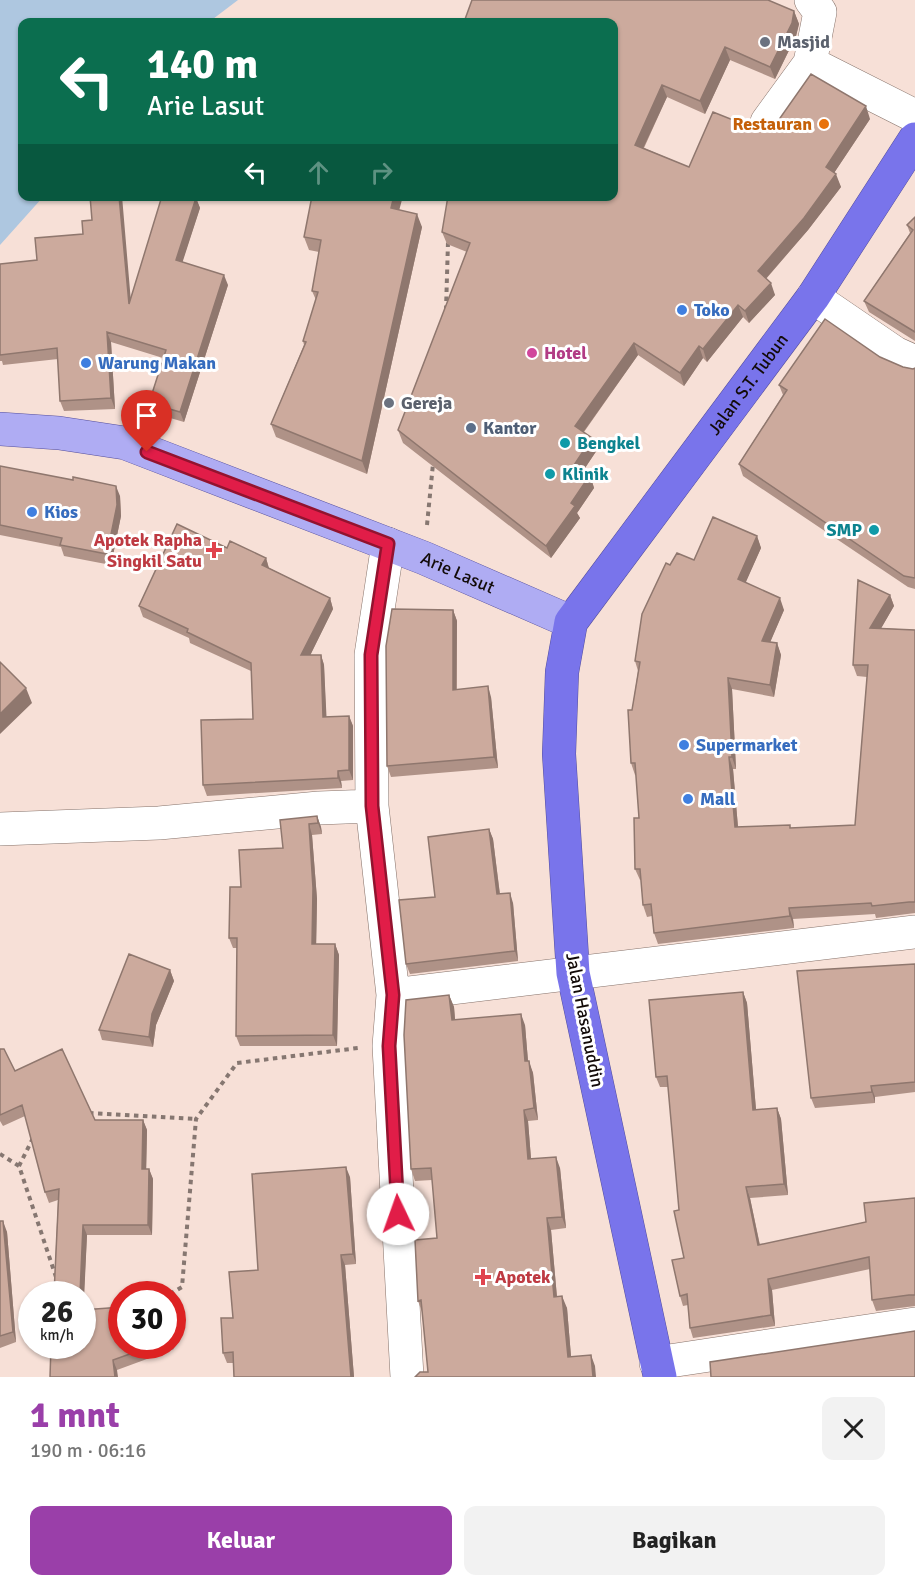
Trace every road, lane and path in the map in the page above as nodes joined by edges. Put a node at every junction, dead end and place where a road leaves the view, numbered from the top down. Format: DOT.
graph roads {
  1 [pos="811,0"];
  2 [pos="810,63"];
  3 [pos="915,116"];
  4 [pos="767,122"];
  5 [pos="915,139"];
  6 [pos="448,241"];
  7 [pos="813,297"];
  8 [pos="445,318"];
  9 [pos="915,362"];
  10 [pos="0,429"];
  11 [pos="434,455"];
  12 [pos="388,544"];
  13 [pos="424,558"];
  14 [pos="571,622"];
  15 [pos="372,806"];
  16 [pos="0,829"];
  17 [pos="915,932"];
  18 [pos="573,973"];
  19 [pos="393,995"];
  20 [pos="389,1046"];
  21 [pos="84,1113"];
  22 [pos="196,1119"];
  23 [pos="37,1130"];
  24 [pos="0,1154"];
  25 [pos="19,1166"];
  26 [pos="58,1281"];
  27 [pos="182,1281"];
  28 [pos="915,1324"];
  29 [pos="658,1370"];
  30 [pos="407,1377"];
  1 -- 2 [label="street"];
  2 -- 3 [label="street"];
  2 -- 4 [label="street"];
  5 -- 7 [label="highway, Jalan S.T. Tubun"];
  6 -- 8 [label="path"];
  7 -- 9 [label="street"];
  7 -- 14 [label="highway, Jalan S.T. Tubun"];
  10 -- 12 [label="main road, Arie Lasut"];
  11 -- 13 [label="path"];
  12 -- 13 [label="main road, Arie Lasut"];
  12 -- 15 [label="street"];
  13 -- 14 [label="main road, Arie Lasut"];
  14 -- 18 [label="highway, Jalan Hasanuddin"];
  15 -- 16 [label="street"];
  15 -- 19 [label="street"];
  17 -- 18 [label="street"];
  18 -- 19 [label="street"];
  18 -- 29 [label="highway, Jalan Hasanuddin"];
  19 -- 20 [label="street"];
  20 -- 22 [label="path"];
  20 -- 30 [label="street"];
  21 -- 22 [label="path"];
  22 -- 27 [label="path"];
  23 -- 25 [label="path"];
  24 -- 25 [label="path"];
  25 -- 26 [label="path"];
  28 -- 29 [label="street"];
}
